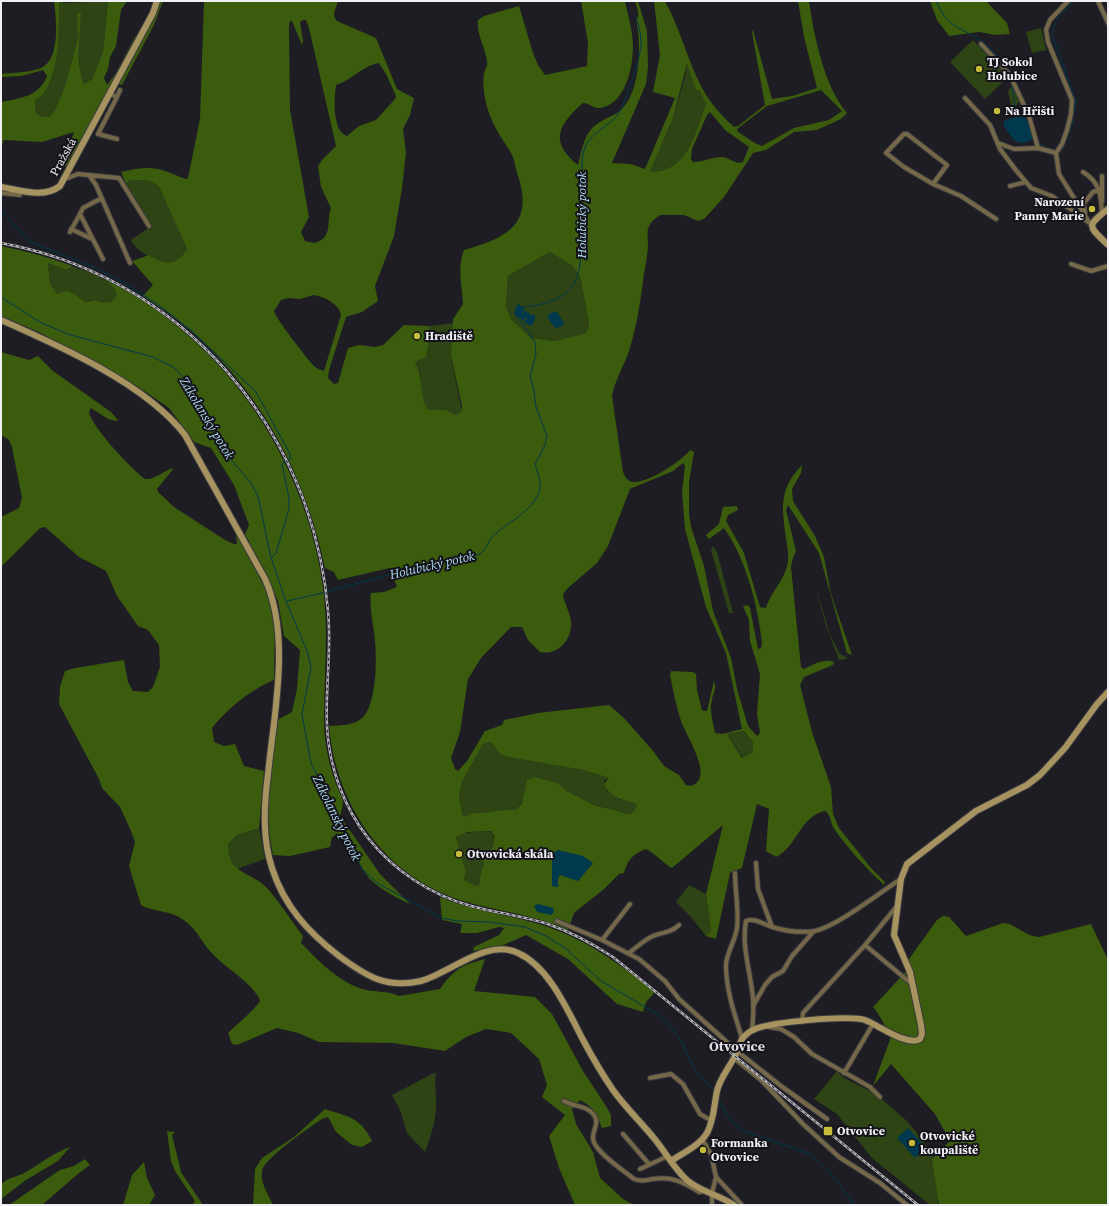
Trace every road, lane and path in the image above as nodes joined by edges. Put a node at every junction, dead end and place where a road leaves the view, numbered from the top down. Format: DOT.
graph roads {
  1 [pos="157,1"];
  2 [pos="1068,1"];
  3 [pos="1099,1"];
  4 [pos="1108,23"];
  5 [pos="980,44"];
  6 [pos="120,90"];
  7 [pos="113,95"];
  8 [pos="965,98"];
  9 [pos="98,134"];
  10 [pos="95,139"];
  11 [pos="117,139"];
  12 [pos="998,143"];
  13 [pos="1038,148"];
  14 [pos="1056,153"];
  15 [pos="1083,172"];
  16 [pos="89,175"];
  17 [pos="1102,176"];
  18 [pos="67,178"];
  19 [pos="1026,182"];
  20 [pos="933,184"];
  21 [pos="1010,186"];
  22 [pos="1,187"];
  23 [pos="1099,190"];
  24 [pos="1,193"];
  25 [pos="20,195"];
  26 [pos="102,198"];
  27 [pos="1101,203"];
  28 [pos="1108,210"];
  29 [pos="80,214"];
  30 [pos="1102,214"];
  31 [pos="1085,216"];
  32 [pos="996,219"];
  33 [pos="1091,224"];
  34 [pos="149,226"];
  35 [pos="93,240"];
  36 [pos="1108,245"];
  37 [pos="103,259"];
  38 [pos="130,263"];
  39 [pos="1071,264"];
  40 [pos="1108,266"];
  41 [pos="1,320"];
  42 [pos="1108,692"];
  43 [pos="756,863"];
  44 [pos="735,873"];
  45 [pos="901,879"];
  46 [pos="630,904"];
  47 [pos="898,904"];
  48 [pos="557,921"];
  49 [pos="679,925"];
  50 [pos="772,927"];
  51 [pos="814,931"];
  52 [pos="602,940"];
  53 [pos="865,945"];
  54 [pos="629,953"];
  55 [pos="913,986"];
  56 [pos="753,1006"];
  57 [pos="802,1022"];
  58 [pos="873,1024"];
  59 [pos="764,1026"];
  60 [pos="752,1030"];
  61 [pos="742,1038"];
  62 [pos="738,1051"];
  63 [pos="734,1058"];
  64 [pos="844,1073"];
  65 [pos="650,1078"];
  66 [pos="880,1096"];
  67 [pos="564,1100"];
  68 [pos="827,1119"];
  69 [pos="712,1121"];
  70 [pos="624,1134"];
  71 [pos="702,1139"];
  72 [pos="670,1158"];
  73 [pos="649,1164"];
  74 [pos="640,1169"];
  75 [pos="716,1177"];
  76 [pos="703,1190"];
  77 [pos="712,1193"];
  78 [pos="712,1205"];
  79 [pos="734,1205"];
  80 [pos="742,1205"];
  81 [pos="907,1205"];
  1 -- 7 [label="main road, Pražská"];
  2 -- 14 [label="street"];
  3 -- 4 [label="street"];
  5 -- 13 [label="street"];
  6 -- 7 [label="street"];
  7 -- 9 [label="street"];
  7 -- 18 [label="main road, Pražská"];
  8 -- 12 [label="street"];
  9 -- 10 [label="street"];
  9 -- 11 [label="street"];
  12 -- 13 [label="street"];
  12 -- 19 [label="street"];
  13 -- 14 [label="street"];
  14 -- 31 [label="street"];
  15 -- 23 [label="street"];
  16 -- 18 [label="street"];
  16 -- 26 [label="street"];
  16 -- 34 [label="street"];
  17 -- 27 [label="street"];
  18 -- 22 [label="main road, Pražská"];
  19 -- 21 [label="street"];
  19 -- 33 [label="street"];
  20 -- 20 [label="street"];
  20 -- 32 [label="street"];
  23 -- 27 [label="street"];
  23 -- 31 [label="street"];
  24 -- 25 [label="street"];
  26 -- 29 [label="street"];
  26 -- 38 [label="street"];
  27 -- 30 [label="street"];
  28 -- 30 [label="main road"];
  29 -- 35 [label="street"];
  29 -- 35 [label="street"];
  30 -- 33 [label="main road"];
  31 -- 33 [label="street"];
  33 -- 36 [label="main road"];
  35 -- 37 [label="street"];
  39 -- 40 [label="street"];
  41 -- 72 [label="main road"];
  42 -- 45 [label="main road"];
  43 -- 50 [label="street"];
  44 -- 61 [label="street"];
  45 -- 47 [label="main road"];
  45 -- 51 [label="street"];
  46 -- 52 [label="street"];
  47 -- 53 [label="street"];
  47 -- 55 [label="main road"];
  48 -- 52 [label="street"];
  49 -- 54 [label="street"];
  50 -- 51 [label="street"];
  50 -- 56 [label="street"];
  51 -- 56 [label="street"];
  52 -- 54 [label="street"];
  53 -- 55 [label="street"];
  53 -- 57 [label="street"];
  54 -- 62 [label="street"];
  55 -- 58 [label="main road"];
  56 -- 60 [label="street"];
  57 -- 58 [label="main road"];
  57 -- 59 [label="main road"];
  58 -- 64 [label="street"];
  59 -- 60 [label="main road"];
  59 -- 64 [label="street"];
  60 -- 61 [label="main road"];
  61 -- 62 [label="main road"];
  62 -- 63 [label="main road"];
  62 -- 68 [label="street"];
  63 -- 69 [label="main road"];
  63 -- 81 [label="street"];
  64 -- 66 [label="street"];
  65 -- 69 [label="street"];
  67 -- 76 [label="street"];
  69 -- 71 [label="main road"];
  70 -- 73 [label="street"];
  71 -- 72 [label="main road"];
  71 -- 75 [label="street"];
  72 -- 73 [label="street"];
  72 -- 76 [label="main road"];
  73 -- 74 [label="street"];
  75 -- 77 [label="street"];
  75 -- 80 [label="street"];
  76 -- 77 [label="main road"];
  77 -- 78 [label="street"];
  77 -- 79 [label="main road"];
}
